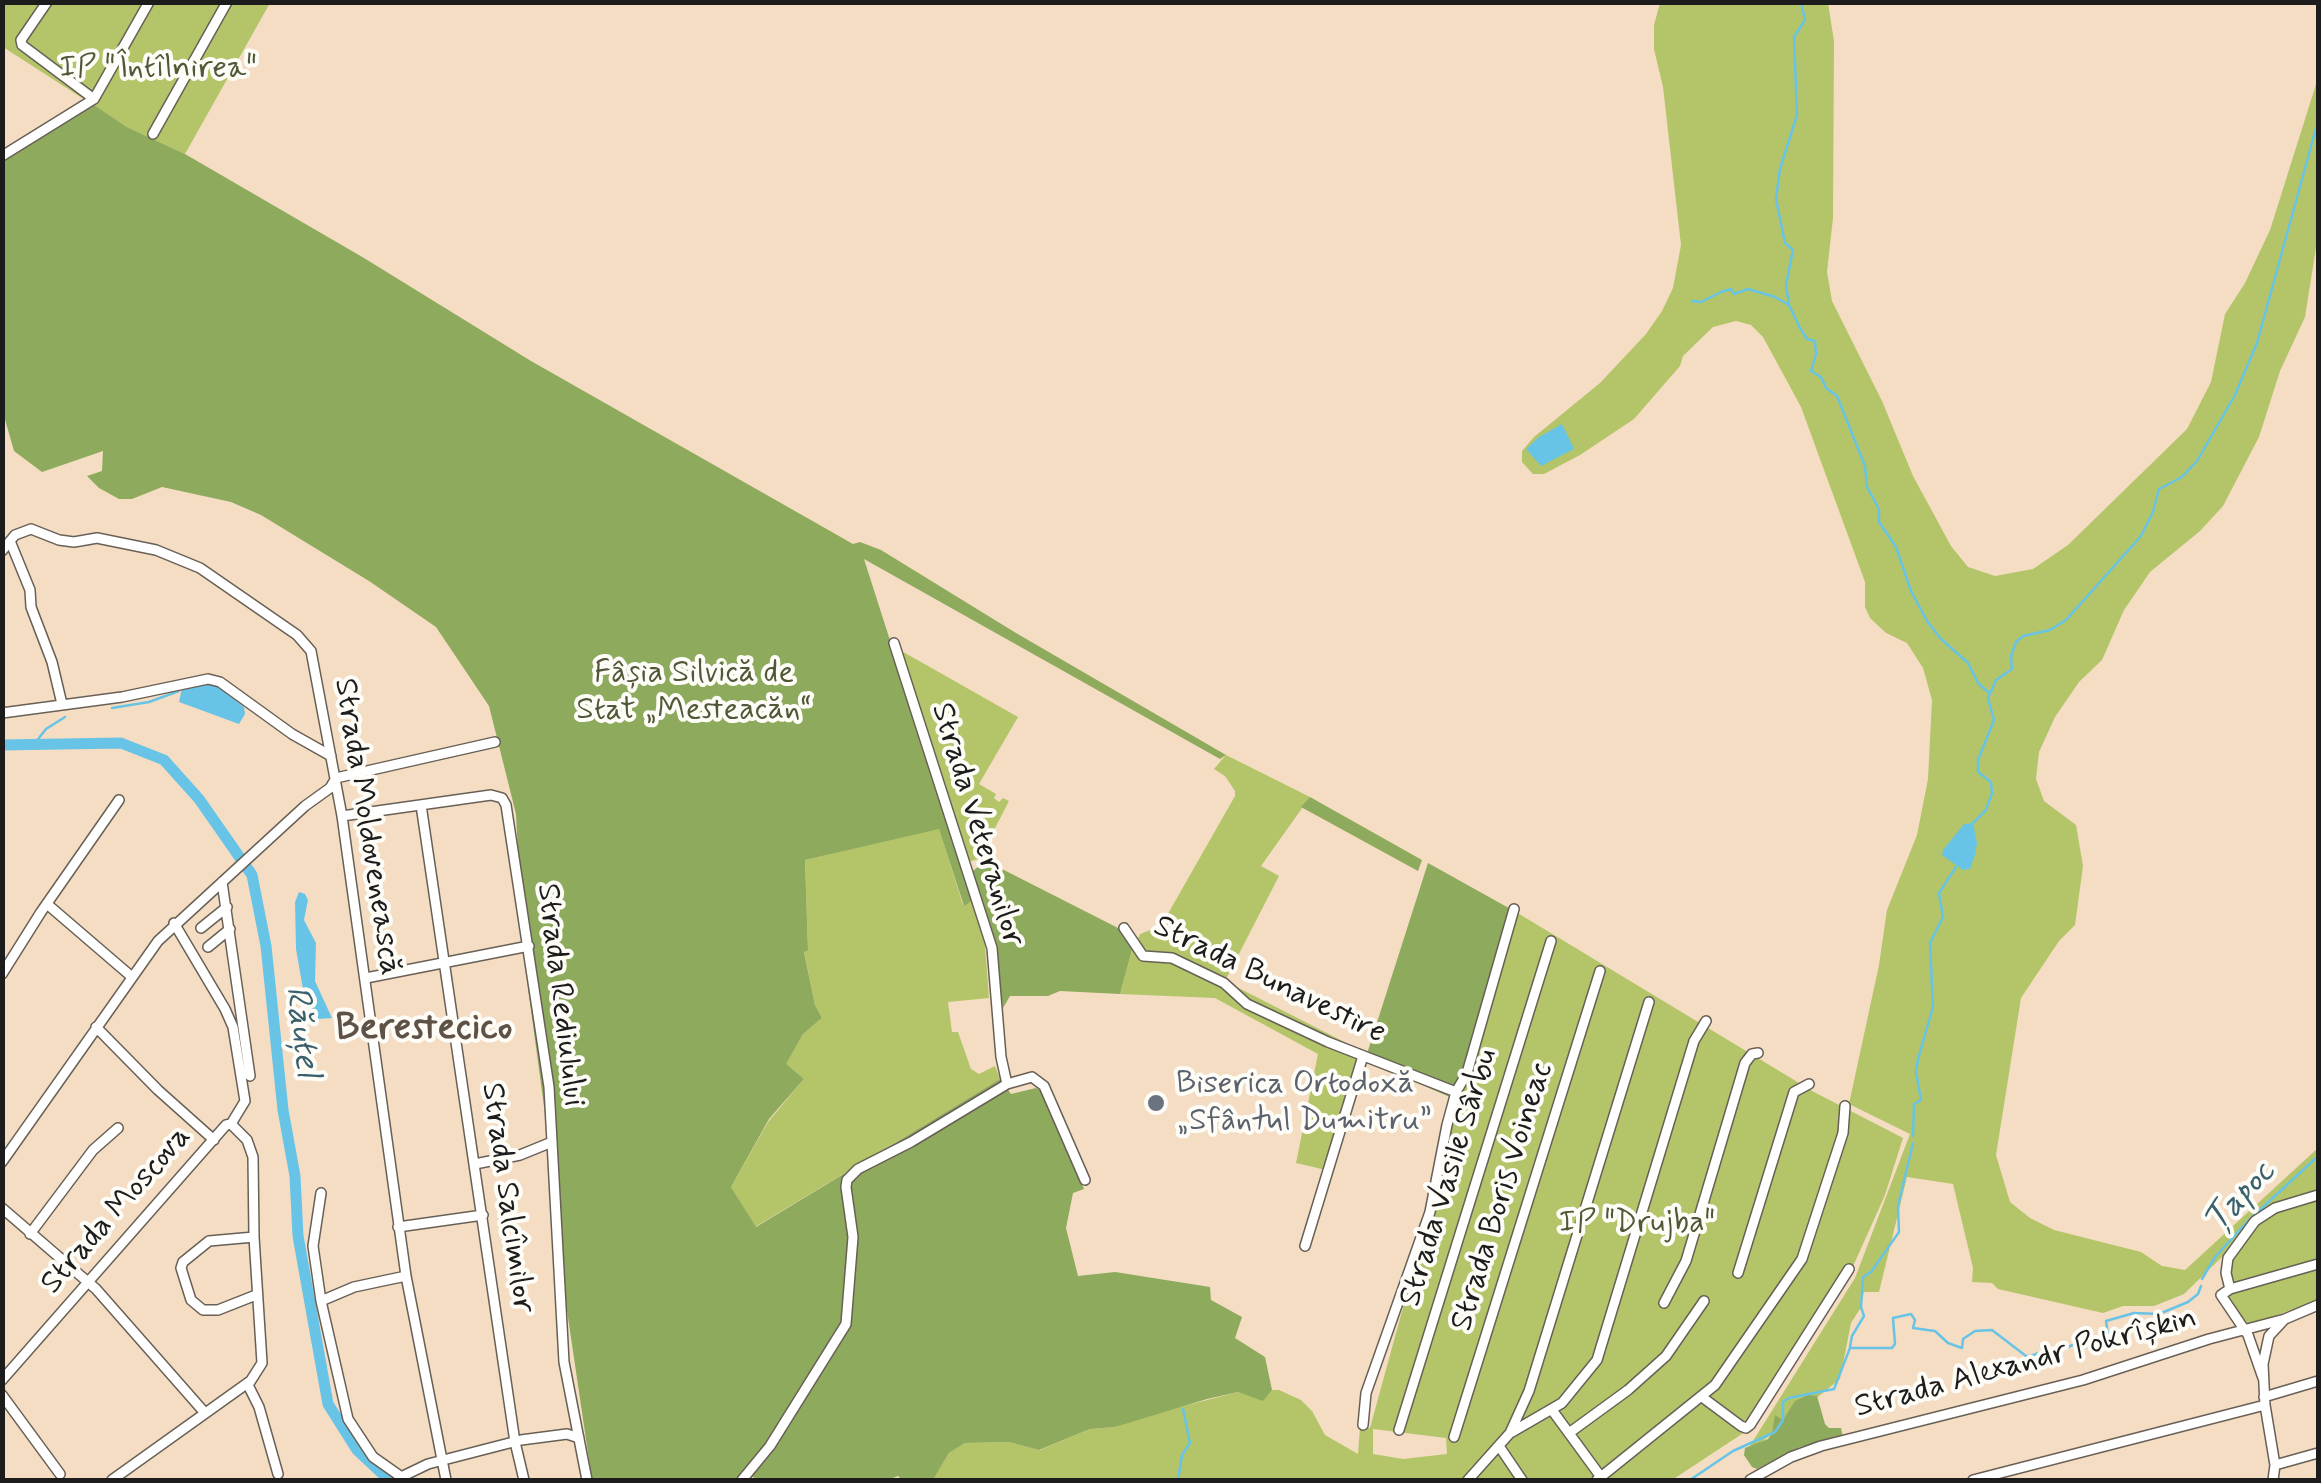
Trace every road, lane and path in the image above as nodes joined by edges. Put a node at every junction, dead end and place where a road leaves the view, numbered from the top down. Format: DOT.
graph roads {
  1 [pos="47,2"];
  2 [pos="150,2"];
  3 [pos="227,2"];
  4 [pos="94,98"];
  5 [pos="153,134"];
  6 [pos="2,156"];
  7 [pos="10,541"];
  8 [pos="2,550"];
  9 [pos="894,643"];
  10 [pos="62,704"];
  11 [pos="2,714"];
  12 [pos="496,742"];
  13 [pos="331,756"];
  14 [pos="336,778"];
  15 [pos="119,800"];
  16 [pos="422,805"];
  17 [pos="342,816"];
  18 [pos="222,882"];
  19 [pos="47,904"];
  20 [pos="227,907"];
  21 [pos="1514,908"];
  22 [pos="174,923"];
  23 [pos="201,928"];
  24 [pos="1124,928"];
  25 [pos="230,929"];
  26 [pos="1550,941"];
  27 [pos="529,946"];
  28 [pos="208,947"];
  29 [pos="447,961"];
  30 [pos="1600,971"];
  31 [pos="2,974"];
  32 [pos="132,976"];
  33 [pos="366,978"];
  34 [pos="1650,1002"];
  35 [pos="1706,1022"];
  36 [pos="96,1028"];
  37 [pos="1758,1053"];
  38 [pos="1363,1056"];
  39 [pos="250,1076"];
  40 [pos="1006,1084"];
  41 [pos="1808,1084"];
  42 [pos="1456,1092"];
  43 [pos="1845,1106"];
  44 [pos="231,1124"];
  45 [pos="118,1128"];
  46 [pos="214,1140"];
  47 [pos="552,1142"];
  48 [pos="2,1162"];
  49 [pos="475,1164"];
  50 [pos="1085,1180"];
  51 [pos="321,1192"];
  52 [pos="2318,1195"];
  53 [pos="2,1208"];
  54 [pos="482,1216"];
  55 [pos="398,1227"];
  56 [pos="30,1234"];
  57 [pos="254,1237"];
  58 [pos="1305,1246"];
  59 [pos="2318,1264"];
  60 [pos="1849,1269"];
  61 [pos="1738,1273"];
  62 [pos="406,1276"];
  63 [pos="86,1283"];
  64 [pos="2230,1289"];
  65 [pos="256,1296"];
  66 [pos="321,1301"];
  67 [pos="1704,1301"];
  68 [pos="1664,1303"];
  69 [pos="2318,1305"];
  70 [pos="2284,1319"];
  71 [pos="2245,1330"];
  72 [pos="2263,1378"];
  73 [pos="2,1380"];
  74 [pos="2318,1381"];
  75 [pos="249,1382"];
  76 [pos="2,1395"];
  77 [pos="1702,1397"];
  78 [pos="2264,1401"];
  79 [pos="1552,1410"];
  80 [pos="205,1413"];
  81 [pos="1363,1424"];
  82 [pos="1398,1430"];
  83 [pos="1510,1433"];
  84 [pos="1569,1433"];
  85 [pos="1454,1437"];
  86 [pos="578,1438"];
  87 [pos="515,1442"];
  88 [pos="1498,1446"];
  89 [pos="2318,1452"];
  90 [pos="441,1460"];
  91 [pos="2275,1465"];
  92 [pos="60,1474"];
  93 [pos="278,1474"];
  94 [pos="398,1478"];
  95 [pos="1992,1478"];
  96 [pos="1599,1479"];
  97 [pos="2272,1479"];
  98 [pos="112,1480"];
  99 [pos="446,1480"];
  100 [pos="524,1480"];
  101 [pos="587,1480"];
  102 [pos="742,1480"];
  103 [pos="1468,1480"];
  104 [pos="1522,1480"];
  105 [pos="1750,1480"];
  106 [pos="1973,1480"];
  107 [pos="2260,1480"];
  1 -- 4 [label="street"];
  2 -- 4 [label="street"];
  3 -- 5 [label="street"];
  4 -- 6 [label="street"];
  7 -- 8 [label="street"];
  7 -- 10 [label="street"];
  7 -- 13 [label="street, Strada Moldovenească"];
  9 -- 40 [label="street, Strada Veteranilor"];
  10 -- 11 [label="street"];
  10 -- 13 [label="street"];
  12 -- 14 [label="street"];
  13 -- 14 [label="street, Strada Moldovenească"];
  14 -- 17 [label="street, Strada Moldovenească"];
  14 -- 18 [label="street"];
  15 -- 19 [label="street"];
  16 -- 17 [label="street, Strada Rediulului"];
  16 -- 27 [label="street, Strada Rediulului"];
  16 -- 29 [label="street, Strada Salcîmilor"];
  17 -- 33 [label="street, Strada Moldovenească"];
  18 -- 20 [label="street"];
  18 -- 22 [label="street"];
  19 -- 31 [label="street"];
  19 -- 32 [label="street"];
  20 -- 23 [label="street"];
  20 -- 25 [label="street"];
  21 -- 42 [label="street"];
  22 -- 32 [label="street"];
  22 -- 44 [label="street"];
  24 -- 38 [label="street, Strada Bunavestire"];
  25 -- 28 [label="street"];
  25 -- 39 [label="street"];
  26 -- 82 [label="street, Strada Vasile Sârbu"];
  27 -- 29 [label="street"];
  27 -- 47 [label="street, Strada Rediulului"];
  29 -- 33 [label="street"];
  29 -- 49 [label="street, Strada Salcîmilor"];
  30 -- 85 [label="street, Strada Boris Voineac"];
  32 -- 36 [label="street"];
  33 -- 55 [label="street, Strada Moldovenească"];
  34 -- 83 [label="street"];
  35 -- 79 [label="street"];
  36 -- 46 [label="street"];
  36 -- 48 [label="street"];
  37 -- 68 [label="street"];
  38 -- 42 [label="street, Strada Bunavestire"];
  38 -- 58 [label="street"];
  40 -- 50 [label="street"];
  40 -- 102 [label="street"];
  41 -- 61 [label="street"];
  42 -- 81 [label="street"];
  43 -- 77 [label="street"];
  44 -- 46 [label="street, Strada Moscova"];
  44 -- 57 [label="street"];
  45 -- 56 [label="street"];
  46 -- 63 [label="street, Strada Moscova"];
  47 -- 49 [label="street"];
  47 -- 86 [label="street, Strada Rediulului"];
  49 -- 54 [label="street, Strada Salcîmilor"];
  51 -- 66 [label="street"];
  52 -- 64 [label="street"];
  53 -- 56 [label="street"];
  54 -- 55 [label="street"];
  54 -- 87 [label="street, Strada Salcîmilor"];
  55 -- 62 [label="street, Strada Moldovenească"];
  56 -- 63 [label="street"];
  57 -- 65 [label="street"];
  57 -- 65 [label="street"];
  59 -- 64 [label="street"];
  60 -- 77 [label="street"];
  62 -- 66 [label="street"];
  62 -- 90 [label="street, Strada Moldovenească"];
  63 -- 73 [label="street, Strada Moscova"];
  63 -- 80 [label="street"];
  64 -- 71 [label="street"];
  65 -- 75 [label="street"];
  66 -- 94 [label="street"];
  67 -- 84 [label="street"];
  69 -- 70 [label="street, Strada Alexandr Pokrîșkin"];
  70 -- 71 [label="street, Strada Alexandr Pokrîșkin"];
  70 -- 72 [label="street"];
  71 -- 72 [label="street"];
  71 -- 105 [label="street, Strada Alexandr Pokrîșkin"];
  72 -- 78 [label="street"];
  74 -- 78 [label="street"];
  75 -- 80 [label="street"];
  75 -- 93 [label="street"];
  76 -- 92 [label="street"];
  77 -- 96 [label="street"];
  78 -- 91 [label="street"];
  78 -- 95 [label="street"];
  79 -- 83 [label="street"];
  79 -- 84 [label="street"];
  80 -- 98 [label="street"];
  83 -- 88 [label="street"];
  84 -- 96 [label="street"];
  86 -- 87 [label="street"];
  86 -- 101 [label="street, Strada Rediulului"];
  87 -- 90 [label="street"];
  87 -- 100 [label="street, Strada Salcîmilor"];
  88 -- 103 [label="street"];
  88 -- 104 [label="street"];
  89 -- 91 [label="street"];
  90 -- 94 [label="street"];
  90 -- 99 [label="street, Strada Moldovenească"];
  91 -- 97 [label="street"];
  95 -- 106 [label="street"];
  97 -- 107 [label="street"];
}
